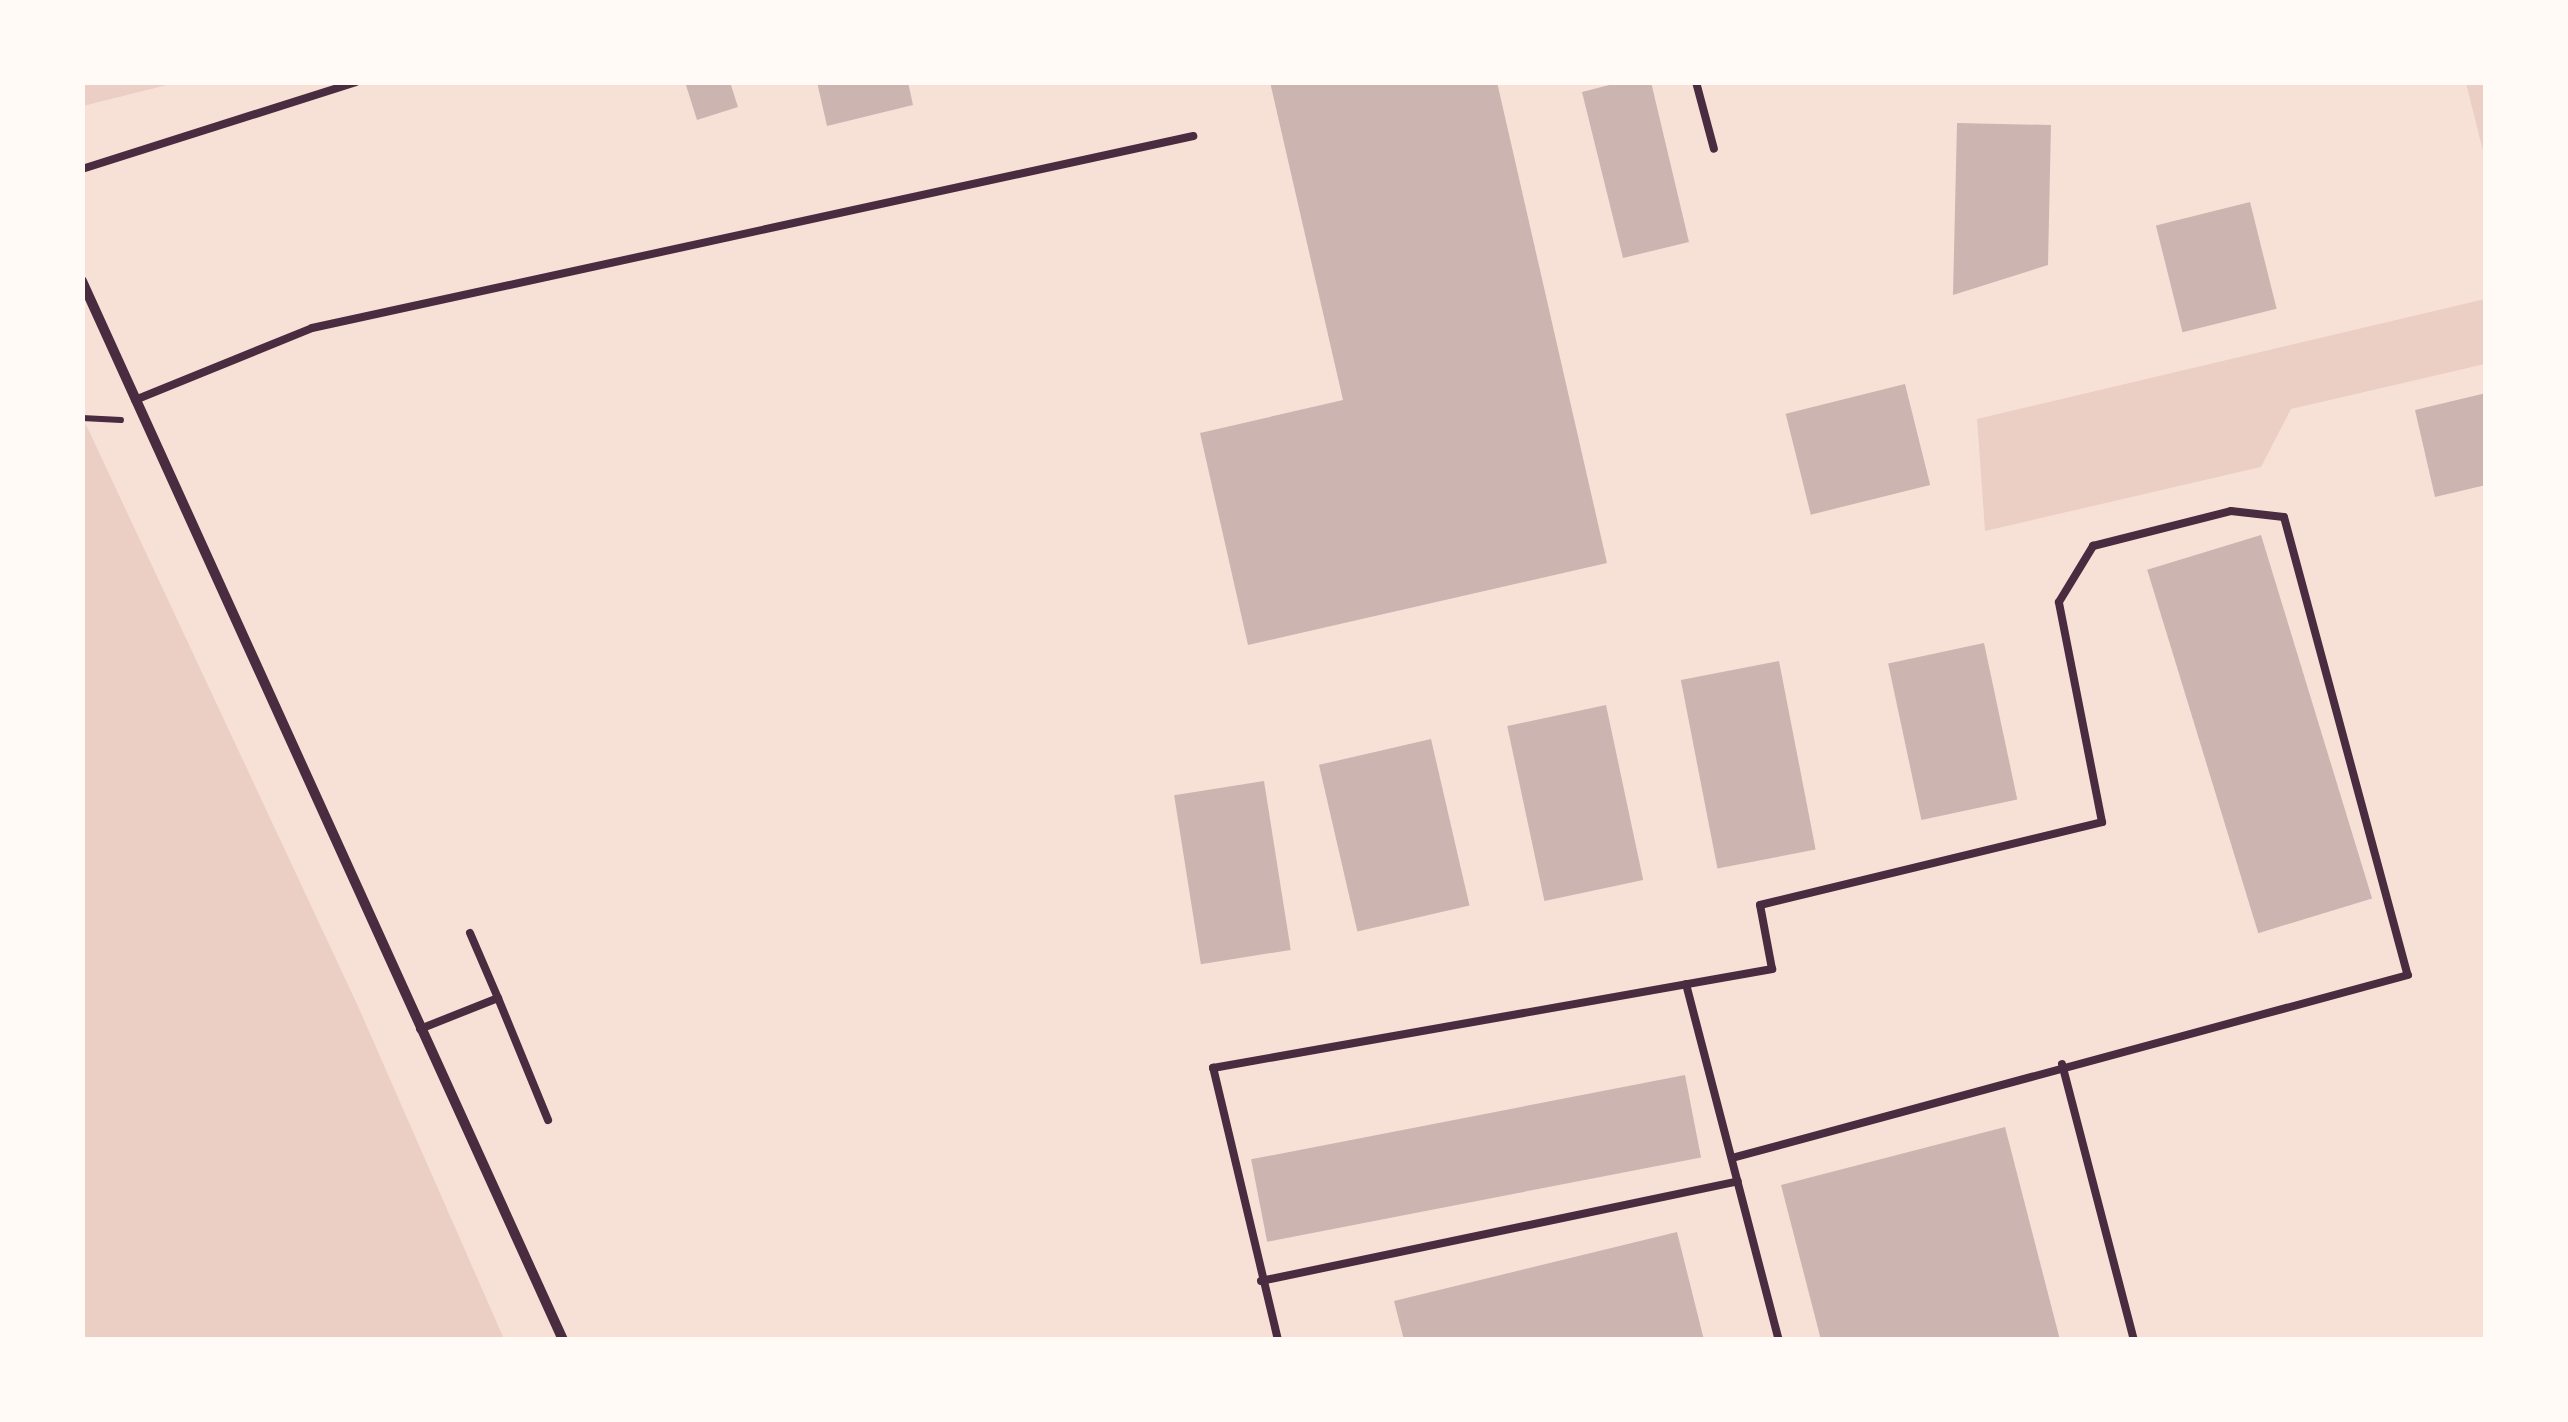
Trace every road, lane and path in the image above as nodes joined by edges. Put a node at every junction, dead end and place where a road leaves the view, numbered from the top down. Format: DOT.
graph roads {
  1 [pos="356,82"];
  2 [pos="1696,82"];
  3 [pos="1193,136"];
  4 [pos="1714,149"];
  5 [pos="82,169"];
  6 [pos="82,281"];
  7 [pos="135,400"];
  8 [pos="470,933"];
  9 [pos="1686,984"];
  10 [pos="498,998"];
  11 [pos="420,1029"];
  12 [pos="2062,1064"];
  13 [pos="548,1120"];
  14 [pos="1732,1158"];
  15 [pos="1738,1182"];
  16 [pos="1262,1281"];
  17 [pos="563,1340"];
  18 [pos="1278,1340"];
  19 [pos="1779,1340"];
  20 [pos="2134,1340"];
  1 -- 5 [label="lane"];
  2 -- 4 [label="lane"];
  3 -- 7 [label="lane"];
  6 -- 7 [label="street"];
  7 -- 11 [label="street"];
  8 -- 10 [label="lane"];
  9 -- 12 [label="lane"];
  9 -- 14 [label="lane"];
  9 -- 16 [label="lane"];
  10 -- 11 [label="lane"];
  10 -- 13 [label="lane"];
  11 -- 17 [label="street"];
  12 -- 14 [label="lane"];
  12 -- 20 [label="lane"];
  14 -- 15 [label="lane"];
  15 -- 16 [label="lane"];
  15 -- 19 [label="lane"];
  16 -- 18 [label="lane"];
}
